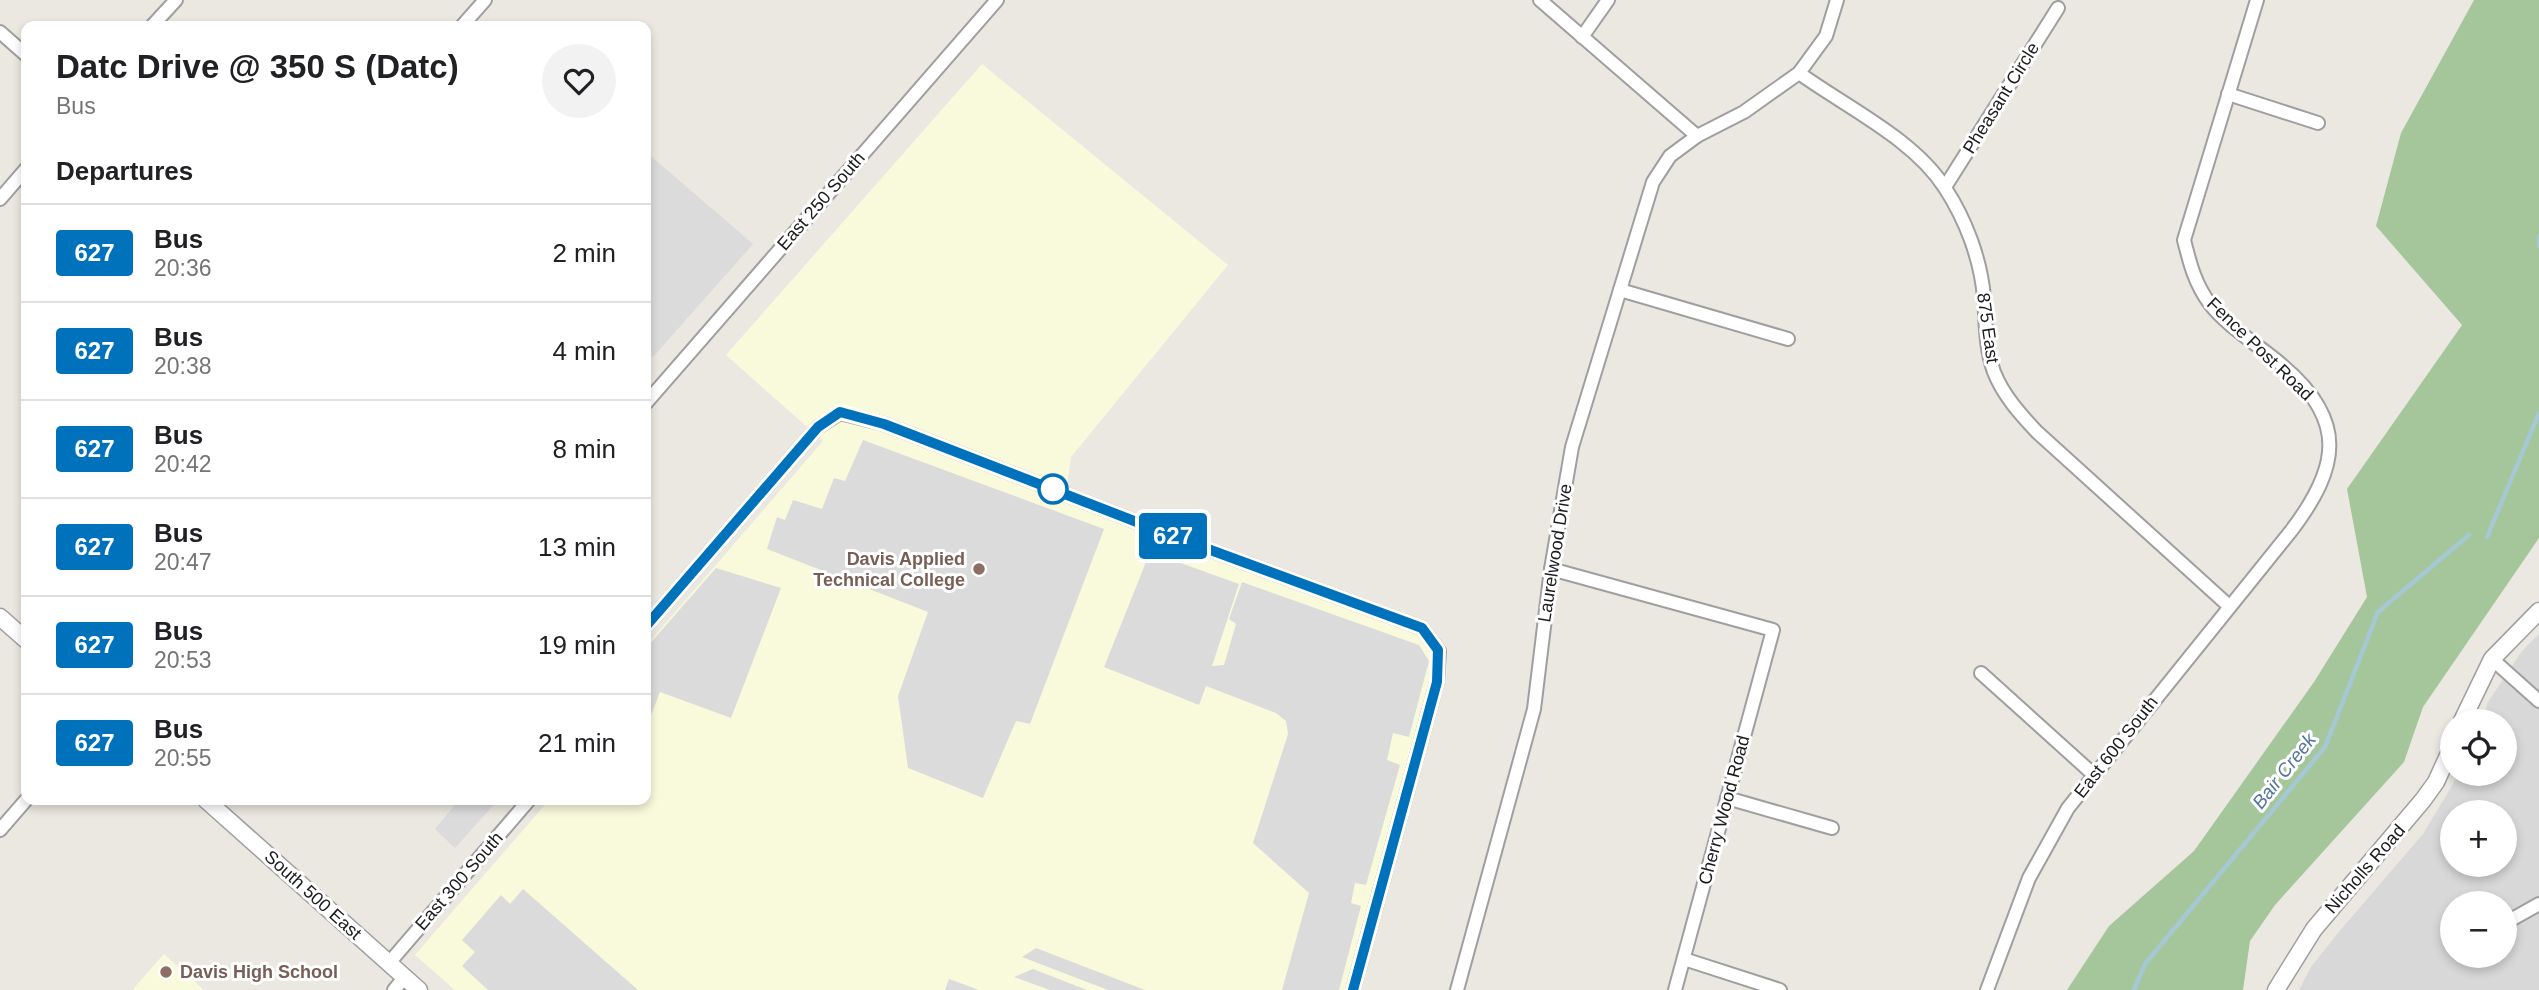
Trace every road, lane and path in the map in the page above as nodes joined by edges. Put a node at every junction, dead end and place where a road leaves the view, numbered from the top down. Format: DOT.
graph roads {
  1 [pos="176,0"];
  2 [pos="485,0"];
  3 [pos="997,0"];
  4 [pos="1540,0"];
  5 [pos="1608,0"];
  6 [pos="1837,0"];
  7 [pos="2256,0"];
  8 [pos="2057,8"];
  9 [pos="157,21"];
  10 [pos="466,21"];
  11 [pos="0,32"];
  12 [pos="1582,37"];
  13 [pos="21,51"];
  14 [pos="1799,73"];
  15 [pos="2228,94"];
  16 [pos="2318,123"];
  17 [pos="1697,136"];
  18 [pos="21,175"];
  19 [pos="1945,187"];
  20 [pos="0,199"];
  21 [pos="1620,290"];
  22 [pos="1788,339"];
  23 [pos="651,396"];
  24 [pos="2291,531"];
  25 [pos="1551,569"];
  26 [pos="2229,606"];
  27 [pos="2539,611"];
  28 [pos="0,617"];
  29 [pos="651,620"];
  30 [pos="21,636"];
  31 [pos="2492,659"];
  32 [pos="1981,673"];
  33 [pos="2539,701"];
  34 [pos="2468,709"];
  35 [pos="2440,773"];
  36 [pos="2093,774"];
  37 [pos="1727,798"];
  38 [pos="22,805"];
  39 [pos="212,805"];
  40 [pos="525,805"];
  41 [pos="1832,828"];
  42 [pos="0,830"];
  43 [pos="2539,904"];
  44 [pos="2517,916"];
  45 [pos="1684,959"];
  46 [pos="389,963"];
  47 [pos="405,977"];
  48 [pos="394,990"];
  49 [pos="419,990"];
  50 [pos="1353,990"];
  51 [pos="1457,990"];
  52 [pos="1675,990"];
  53 [pos="1780,990"];
  54 [pos="1987,990"];
  55 [pos="2276,990"];
  1 -- 9 [label="street"];
  2 -- 10 [label="street"];
  3 -- 23 [label="street, East 250 South"];
  4 -- 12 [label="street"];
  5 -- 12 [label="street"];
  6 -- 14 [label="street, Laurelwood Drive"];
  7 -- 15 [label="street, Fence Post Road"];
  8 -- 19 [label="street, Pheasant Circle"];
  11 -- 13 [label="street"];
  12 -- 17 [label="street"];
  14 -- 17 [label="street, Laurelwood Drive"];
  14 -- 19 [label="street, 875 East"];
  15 -- 16 [label="street"];
  15 -- 24 [label="street, Fence Post Road"];
  17 -- 21 [label="street, Laurelwood Drive"];
  18 -- 20 [label="street"];
  19 -- 26 [label="street, 875 East"];
  21 -- 22 [label="street"];
  21 -- 25 [label="street, Laurelwood Drive"];
  24 -- 26 [label="street, East 600 South"];
  25 -- 37 [label="street, Cherry Wood Road"];
  25 -- 51 [label="street, Laurelwood Drive"];
  26 -- 36 [label="street, East 600 South"];
  27 -- 31 [label="street"];
  28 -- 30 [label="street"];
  29 -- 50 [label="street"];
  31 -- 33 [label="street"];
  31 -- 34 [label="street"];
  32 -- 36 [label="street"];
  35 -- 55 [label="street, Nicholls Road"];
  36 -- 54 [label="street, East 600 South"];
  37 -- 41 [label="street"];
  37 -- 45 [label="street, Cherry Wood Road"];
  38 -- 42 [label="street"];
  39 -- 46 [label="street, South 500 East"];
  40 -- 46 [label="street, East 300 South"];
  43 -- 44 [label="street"];
  45 -- 52 [label="street, Cherry Wood Road"];
  45 -- 53 [label="street"];
  46 -- 47 [label="street, South 500 East"];
  47 -- 48 [label="street"];
  47 -- 49 [label="street, South 500 East"];
}
